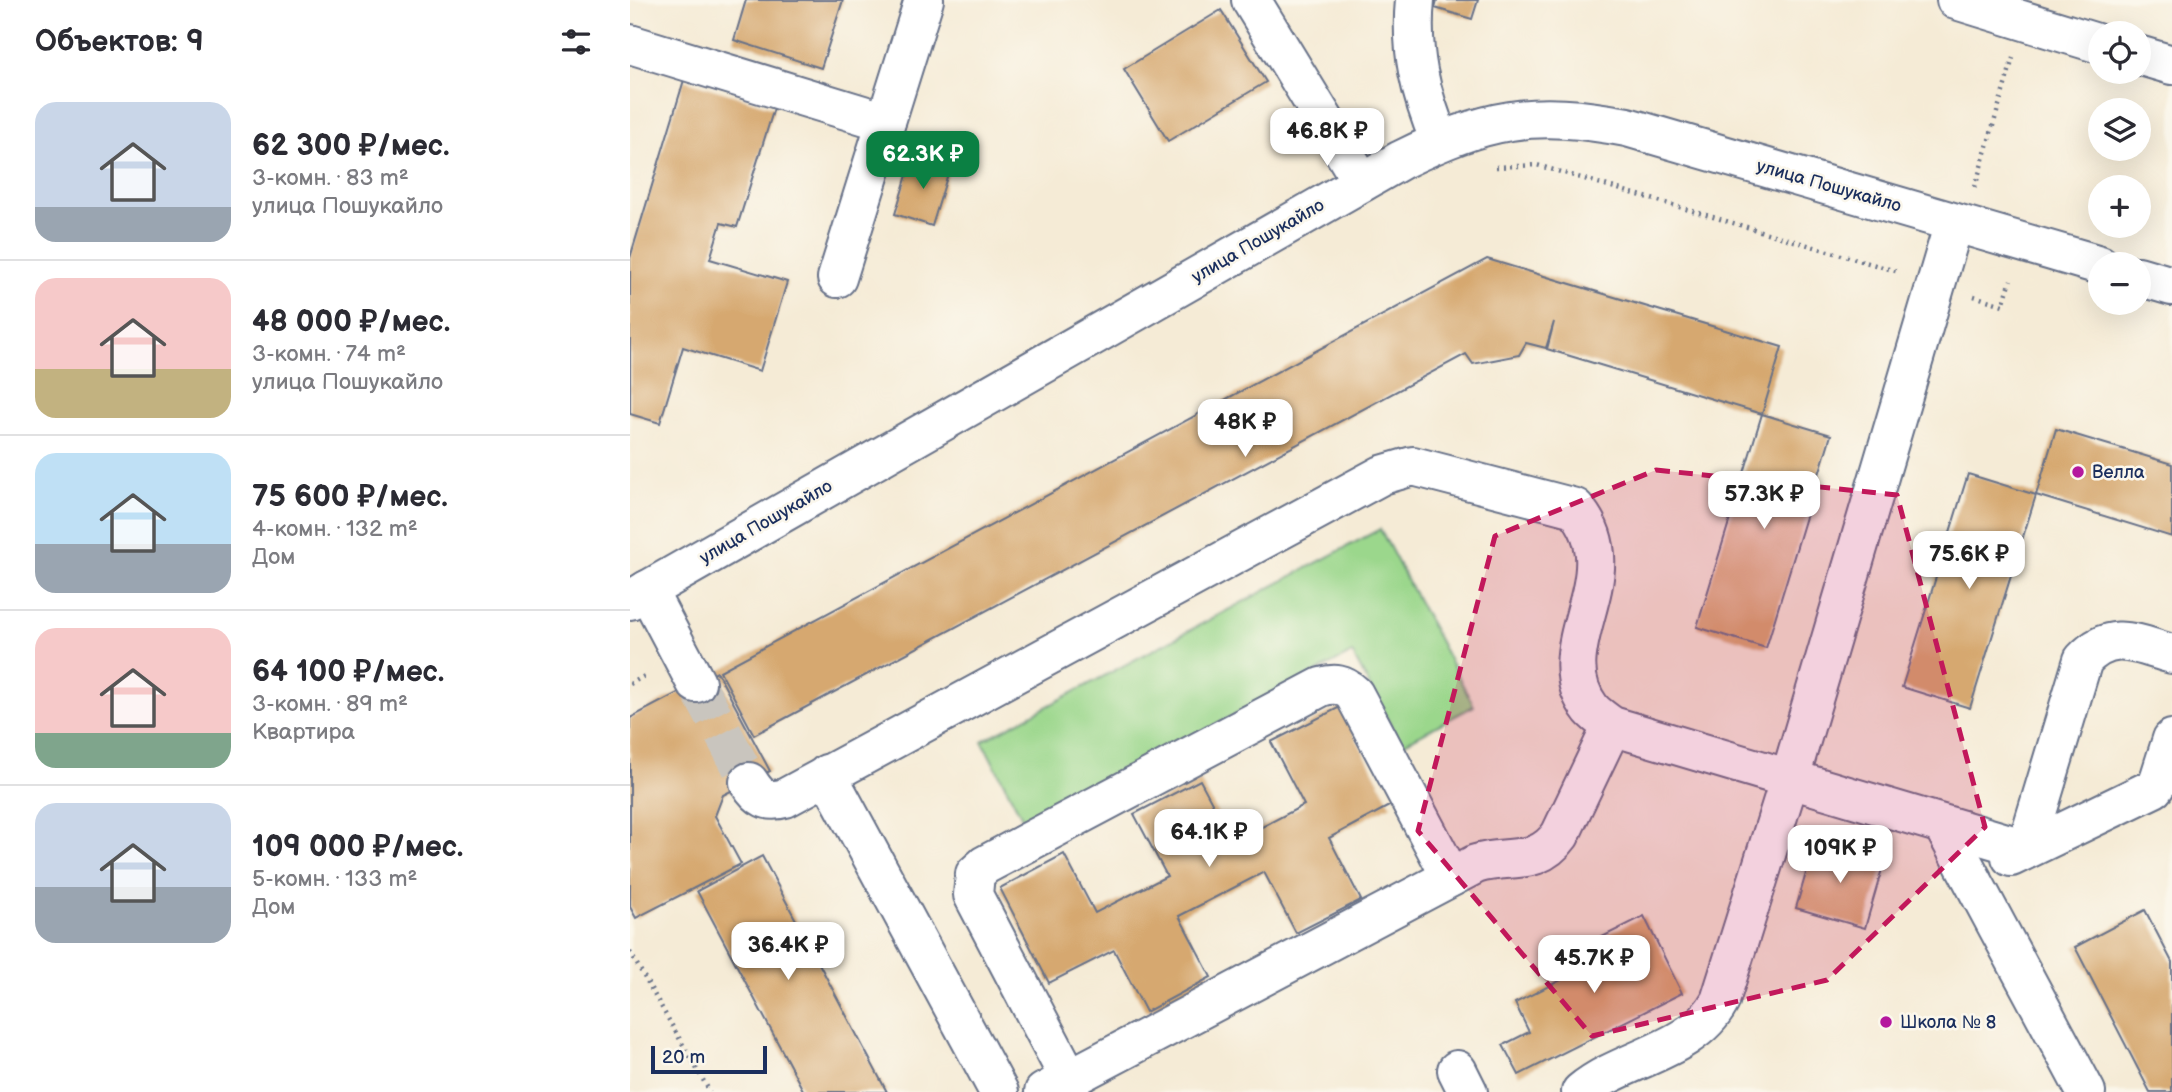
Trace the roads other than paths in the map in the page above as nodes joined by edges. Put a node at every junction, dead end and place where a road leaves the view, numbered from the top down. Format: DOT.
graph roads {
  1 [pos="924,0"];
  2 [pos="1251,0"];
  3 [pos="1415,0"];
  4 [pos="1956,0"];
  5 [pos="2088,40"];
  6 [pos="630,44"];
  7 [pos="2151,59"];
  8 [pos="2172,65"];
  9 [pos="886,122"];
  10 [pos="1440,141"];
  11 [pos="1362,182"];
  12 [pos="1963,208"];
  13 [pos="2088,262"];
  14 [pos="837,278"];
  15 [pos="2151,280"];
  16 [pos="2172,286"];
  17 [pos="639,595"];
  18 [pos="2172,654"];
  19 [pos="689,670"];
  20 [pos="1612,726"];
  21 [pos="2172,739"];
  22 [pos="827,774"];
  23 [pos="1789,780"];
  24 [pos="749,782"];
  25 [pos="1944,827"];
  26 [pos="2026,849"];
  27 [pos="1971,876"];
  28 [pos="1451,877"];
  29 [pos="1057,1085"];
  30 [pos="999,1092"];
  31 [pos="1581,1092"];
  32 [pos="2086,1092"];
  1 -- 9 [label="street"];
  2 -- 11 [label="street"];
  3 -- 10 [label="street"];
  4 -- 5 [label="street"];
  6 -- 9 [label="street"];
  7 -- 8 [label="street"];
  9 -- 14 [label="street"];
  10 -- 11 [label="street, улица Пошукайло"];
  10 -- 12 [label="street, улица Пошукайло"];
  11 -- 17 [label="street, улица Пошукайло"];
  12 -- 13 [label="street, улица Пошукайло"];
  12 -- 23 [label="street"];
  15 -- 16 [label="street"];
  17 -- 19 [label="street"];
  18 -- 26 [label="street"];
  20 -- 22 [label="street"];
  20 -- 23 [label="street"];
  20 -- 28 [label="street"];
  21 -- 26 [label="street"];
  22 -- 24 [label="street"];
  22 -- 30 [label="street"];
  23 -- 25 [label="street"];
  23 -- 31 [label="street"];
  25 -- 26 [label="street"];
  25 -- 27 [label="street"];
  26 -- 27 [label="street"];
  27 -- 32 [label="street"];
  28 -- 29 [label="street"];
  28 -- 29 [label="street"];
}
